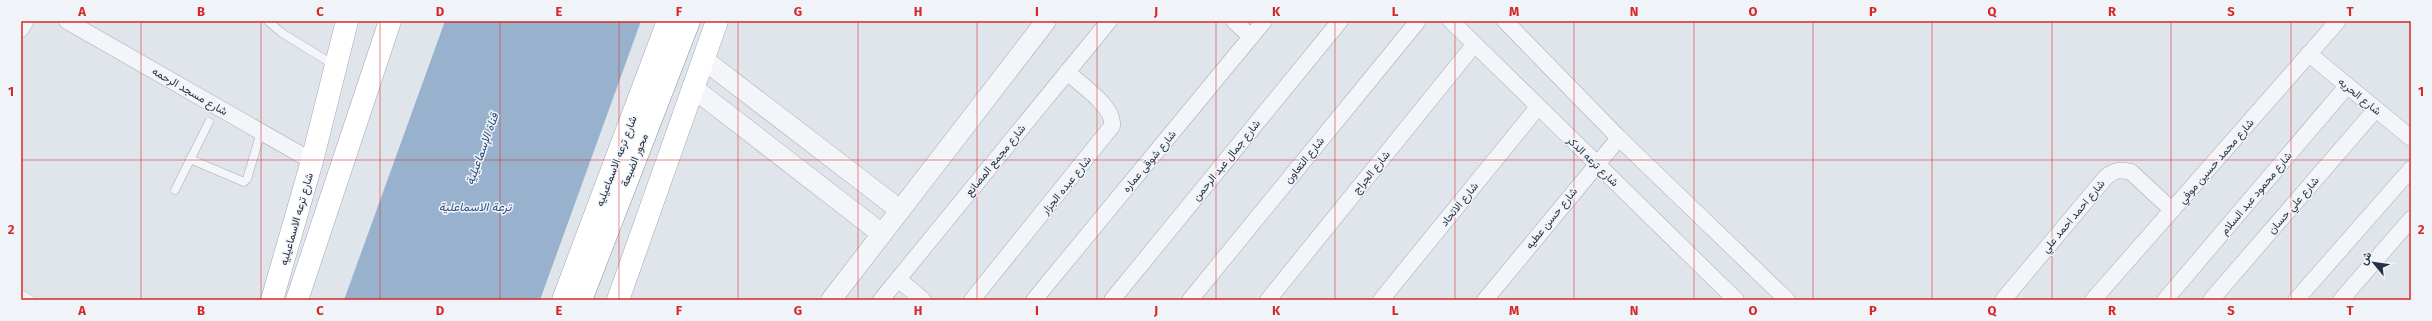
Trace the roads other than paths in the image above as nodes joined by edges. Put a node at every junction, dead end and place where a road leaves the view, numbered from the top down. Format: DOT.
graph roads {
  1 [pos="26,21"];
  2 [pos="67,21"];
  3 [pos="268,21"];
  4 [pos="347,21"];
  5 [pos="390,21"];
  6 [pos="668,21"];
  7 [pos="689,21"];
  8 [pos="717,21"];
  9 [pos="1046,21"];
  10 [pos="1109,21"];
  11 [pos="1234,21"];
  12 [pos="1264,21"];
  13 [pos="1340,21"];
  14 [pos="1418,21"];
  15 [pos="1451,21"];
  16 [pos="1505,21"];
  17 [pos="2338,21"];
  18 [pos="21,30"];
  19 [pos="1251,37"];
  20 [pos="1474,45"];
  21 [pos="2309,54"];
  22 [pos="703,59"];
  23 [pos="335,66"];
  24 [pos="1067,72"];
  25 [pos="2347,86"];
  26 [pos="692,87"];
  27 [pos="1538,107"];
  28 [pos="2376,109"];
  29 [pos="209,122"];
  30 [pos="2408,131"];
  31 [pos="261,132"];
  32 [pos="1619,138"];
  33 [pos="190,159"];
  34 [pos="312,161"];
  35 [pos="1595,164"];
  36 [pos="2411,169"];
  37 [pos="175,190"];
  38 [pos="900,210"];
  39 [pos="2172,210"];
  40 [pos="2411,219"];
  41 [pos="882,234"];
  42 [pos="898,279"];
  43 [pos="21,294"];
  44 [pos="31,300"];
  45 [pos="272,300"];
  46 [pos="298,300"];
  47 [pos="563,300"];
  48 [pos="581,300"];
  49 [pos="618,300"];
  50 [pos="831,300"];
  51 [pos="881,300"];
  52 [pos="923,300"];
  53 [pos="972,300"];
  54 [pos="1034,300"];
  55 [pos="1112,300"];
  56 [pos="1190,300"];
  57 [pos="1268,300"];
  58 [pos="1381,300"];
  59 [pos="1485,300"];
  60 [pos="1736,300"];
  61 [pos="1787,300"];
  62 [pos="2002,300"];
  63 [pos="2093,300"];
  64 [pos="2165,300"];
  65 [pos="2211,300"];
  66 [pos="2296,300"];
  67 [pos="2341,300"];
  1 -- 18 [label="street"];
  2 -- 31 [label="street, شارع مسجد الرحمه"];
  3 -- 23 [label="lane"];
  4 -- 23 [label="main road, شارع ترعه الاسماعيليه"];
  5 -- 46 [label="main road"];
  6 -- 47 [label="main road, شارع ترعه الاسماعيليه"];
  7 -- 48 [label="main road, محور الضبعة"];
  8 -- 22 [label="main road"];
  9 -- 38 [label="street"];
  10 -- 24 [label="street, شارع مجمع المصانع"];
  11 -- 19 [label="street"];
  12 -- 19 [label="street, شارع شوقى عماره"];
  13 -- 55 [label="street, شارع جمال عبد الرحمن"];
  14 -- 56 [label="street, شارع التعاون"];
  15 -- 20 [label="street, شارع ترعه الدكر"];
  16 -- 32 [label="street"];
  17 -- 21 [label="street, شارع محمد حسين موفي"];
  19 -- 54 [label="street, شارع شوقى عماره"];
  20 -- 27 [label="street, شارع ترعه الدكر"];
  20 -- 57 [label="street, شارع الجراج"];
  21 -- 25 [label="street, شارع الحريه"];
  21 -- 39 [label="street, شارع محمد حسين موفي"];
  22 -- 26 [label="main road"];
  22 -- 38 [label="street"];
  23 -- 34 [label="main road, شارع ترعه الاسماعيليه"];
  24 -- 42 [label="street, شارع مجمع المصانع"];
  24 -- 53 [label="street, شارع عبده الجزار"];
  25 -- 28 [label="street, شارع الحريه"];
  25 -- 64 [label="street, شارع محمود عبد السلام"];
  26 -- 41 [label="street"];
  26 -- 49 [label="main road"];
  27 -- 35 [label="street, شارع ترعه الدكر"];
  27 -- 58 [label="street, شارع الاتحاد"];
  28 -- 30 [label="street, شارع الحريه"];
  28 -- 65 [label="street, شارع علي حسان"];
  29 -- 33 [label="lane"];
  31 -- 33 [label="lane"];
  31 -- 34 [label="street, شارع مسجد الرحمه"];
  32 -- 35 [label="street, شارع حسن عطيه"];
  32 -- 61 [label="street"];
  33 -- 37 [label="lane"];
  34 -- 45 [label="main road, شارع ترعه الاسماعيليه"];
  35 -- 59 [label="street, شارع حسن عطيه"];
  35 -- 60 [label="street, شارع ترعه الدكر"];
  36 -- 66 [label="street"];
  38 -- 41 [label="street"];
  39 -- 62 [label="street, شارع احمد احمد علي"];
  39 -- 63 [label="street, شارع محمد حسين موفي"];
  40 -- 67 [label="street"];
  41 -- 50 [label="street"];
  42 -- 51 [label="street, شارع مجمع المصانع"];
  42 -- 52 [label="street"];
  43 -- 44 [label="lane"];
}
